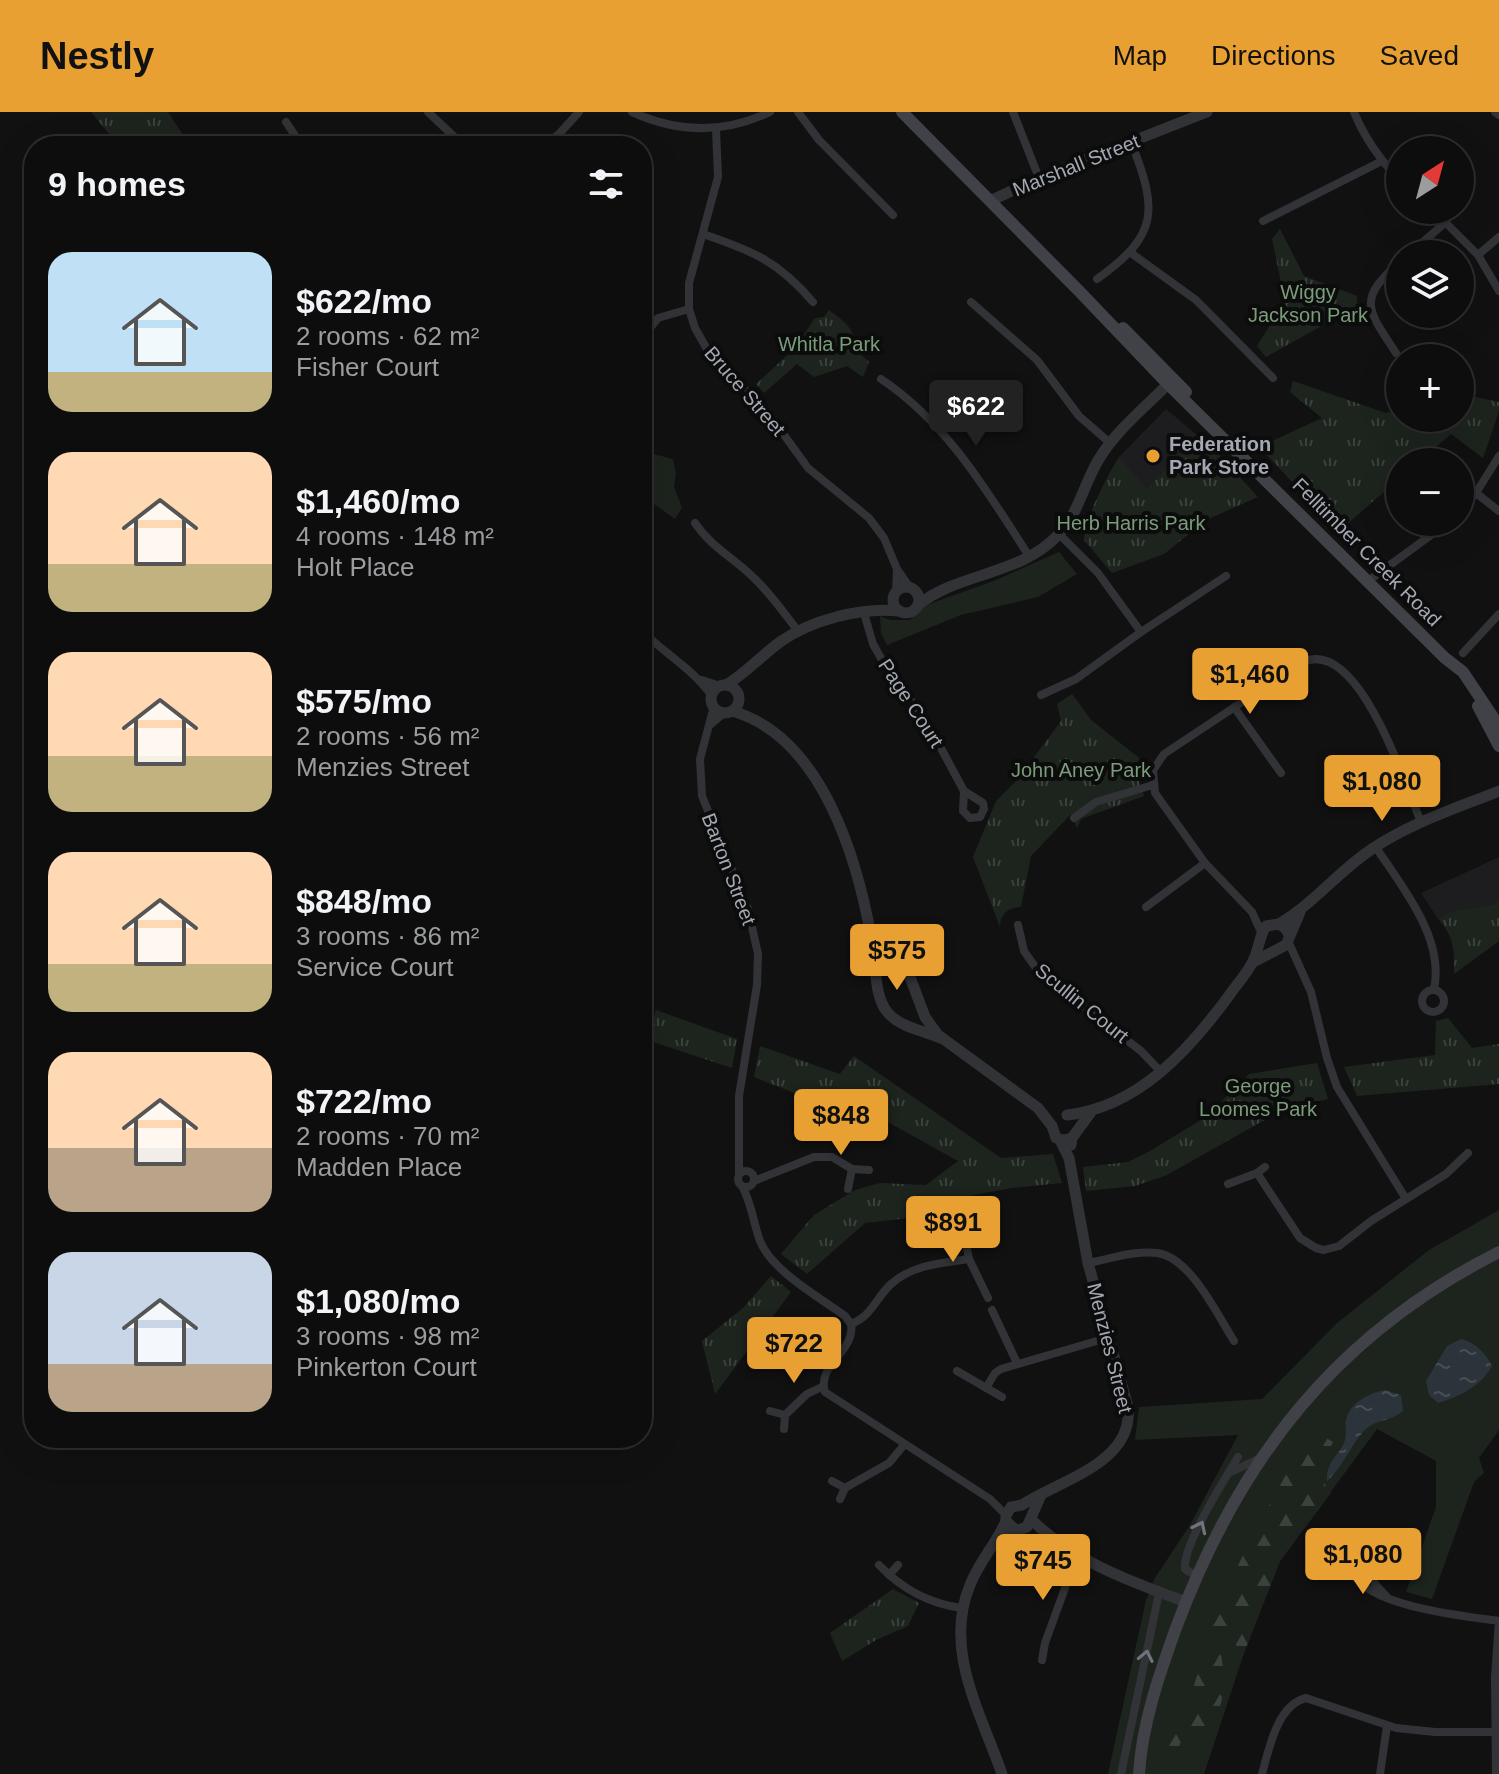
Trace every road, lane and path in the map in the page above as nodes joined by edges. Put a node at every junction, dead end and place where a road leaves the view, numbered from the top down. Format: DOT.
graph roads {
  1 [pos="428,112"];
  2 [pos="579,112"];
  3 [pos="632,112"];
  4 [pos="770,112"];
  5 [pos="798,112"];
  6 [pos="902,112"];
  7 [pos="1013,112"];
  8 [pos="1207,112"];
  9 [pos="1354,112"];
  10 [pos="286,122"];
  11 [pos="716,129"];
  12 [pos="295,136"];
  13 [pos="453,136"];
  14 [pos="556,136"];
  15 [pos="1131,142"];
  16 [pos="1382,161"];
  17 [pos="1386,165"];
  18 [pos="1039,178"];
  19 [pos="990,201"];
  20 [pos="893,215"];
  21 [pos="1263,221"];
  22 [pos="1444,224"];
  23 [pos="1448,224"];
  24 [pos="703,234"];
  25 [pos="1499,237"];
  26 [pos="1425,240"];
  27 [pos="1131,253"];
  28 [pos="1478,255"];
  29 [pos="1386,275"];
  30 [pos="1097,279"];
  31 [pos="1499,291"];
  32 [pos="813,302"];
  33 [pos="971,302"];
  34 [pos="689,309"];
  35 [pos="652,326"];
  36 [pos="1390,344"];
  37 [pos="1273,378"];
  38 [pos="881,379"];
  39 [pos="1171,381"];
  40 [pos="1110,443"];
  41 [pos="1499,456"];
  42 [pos="1476,493"];
  43 [pos="1474,495"];
  44 [pos="1499,511"];
  45 [pos="695,523"];
  46 [pos="1059,534"];
  47 [pos="1430,536"];
  48 [pos="1029,556"];
  49 [pos="897,569"];
  50 [pos="1226,576"];
  51 [pos="1368,581"];
  52 [pos="912,589"];
  53 [pos="940,591"];
  54 [pos="895,595"];
  55 [pos="918,605"];
  56 [pos="870,611"];
  57 [pos="899,611"];
  58 [pos="1497,619"];
  59 [pos="798,631"];
  60 [pos="1141,632"];
  61 [pos="652,640"];
  62 [pos="1463,653"];
  63 [pos="1445,658"];
  64 [pos="1041,695"];
  65 [pos="726,699"];
  66 [pos="1234,707"];
  67 [pos="1499,726"];
  68 [pos="1499,746"];
  69 [pos="1281,773"];
  70 [pos="1153,785"];
  71 [pos="964,791"];
  72 [pos="1499,791"];
  73 [pos="1074,818"];
  74 [pos="1421,822"];
  75 [pos="1375,846"];
  76 [pos="1205,863"];
  77 [pos="1146,907"];
  78 [pos="1300,911"];
  79 [pos="1252,912"];
  80 [pos="1276,923"];
  81 [pos="1018,925"];
  82 [pos="870,931"];
  83 [pos="1262,936"];
  84 [pos="1288,938"];
  85 [pos="1276,950"];
  86 [pos="1253,962"];
  87 [pos="1296,962"];
  88 [pos="1434,989"];
  89 [pos="943,1039"];
  90 [pos="1161,1072"];
  91 [pos="1038,1108"];
  92 [pos="1091,1112"];
  93 [pos="1065,1115"];
  94 [pos="1052,1126"];
  95 [pos="1070,1136"];
  96 [pos="1468,1153"];
  97 [pos="741,1156"];
  98 [pos="1265,1167"];
  99 [pos="852,1169"];
  100 [pos="869,1170"];
  101 [pos="1257,1173"];
  102 [pos="750,1179"];
  103 [pos="1228,1184"];
  104 [pos="848,1189"];
  105 [pos="1406,1199"];
  106 [pos="961,1217"];
  107 [pos="1499,1252"];
  108 [pos="969,1259"];
  109 [pos="1088,1263"];
  110 [pos="988,1298"];
  111 [pos="992,1310"];
  112 [pos="851,1324"];
  113 [pos="1107,1338"];
  114 [pos="1234,1341"];
  115 [pos="1017,1363"];
  116 [pos="957,1371"];
  117 [pos="822,1387"];
  118 [pos="986,1388"];
  119 [pos="1002,1397"];
  120 [pos="770,1411"];
  121 [pos="785,1415"];
  122 [pos="784,1429"];
  123 [pos="904,1445"];
  124 [pos="1238,1457"];
  125 [pos="1260,1458"];
  126 [pos="1228,1473"];
  127 [pos="832,1481"];
  128 [pos="845,1488"];
  129 [pos="840,1499"];
  130 [pos="1019,1517"];
  131 [pos="1077,1555"];
  132 [pos="879,1565"];
  133 [pos="898,1565"];
  134 [pos="889,1575"];
  135 [pos="1198,1577"];
  136 [pos="1159,1593"];
  137 [pos="1387,1597"];
  138 [pos="1186,1602"];
  139 [pos="962,1608"];
  140 [pos="1499,1621"];
  141 [pos="1042,1660"];
  142 [pos="1133,1720"];
  143 [pos="1387,1726"];
  144 [pos="1144,1730"];
  145 [pos="1495,1732"];
  146 [pos="1002,1774"];
  147 [pos="1121,1774"];
  148 [pos="1139,1774"];
  149 [pos="1262,1774"];
  150 [pos="1380,1774"];
  151 [pos="1496,1774"];
  1 -- 13 [label="street"];
  2 -- 14 [label="street"];
  3 -- 11 [label="street"];
  4 -- 11 [label="street"];
  5 -- 20 [label="street"];
  6 -- 19 [label="main road, Felltimber Creek Road"];
  7 -- 18 [label="street"];
  8 -- 15 [label="street, Marshall Street"];
  9 -- 16 [label="street"];
  10 -- 12 [label="street"];
  11 -- 24 [label="street, Bruce Street"];
  15 -- 18 [label="street, Marshall Street"];
  15 -- 27 [label="street"];
  16 -- 17 [label="street"];
  16 -- 21 [label="street"];
  18 -- 19 [label="street, Marshall Street"];
  19 -- 39 [label="main road, Felltimber Creek Road"];
  22 -- 26 [label="street"];
  23 -- 28 [label="street"];
  24 -- 32 [label="street"];
  24 -- 34 [label="street, Bruce Street"];
  25 -- 28 [label="street"];
  27 -- 30 [label="street"];
  27 -- 37 [label="street"];
  28 -- 31 [label="street"];
  29 -- 36 [label="street"];
  33 -- 40 [label="street"];
  34 -- 35 [label="street"];
  34 -- 49 [label="street, Bruce Street"];
  38 -- 48 [label="street"];
  39 -- 40 [label="street"];
  39 -- 51 [label="main road, Felltimber Creek Road"];
  40 -- 46 [label="street"];
  41 -- 42 [label="street"];
  42 -- 43 [label="street"];
  42 -- 44 [label="street"];
  45 -- 59 [label="street"];
  46 -- 48 [label="street"];
  46 -- 60 [label="street"];
  47 -- 51 [label="street"];
  48 -- 53 [label="street"];
  49 -- 52 [label="street, Bruce Street"];
  49 -- 54 [label="street, Bruce Street"];
  50 -- 60 [label="street"];
  51 -- 63 [label="main road, Felltimber Creek Road"];
  52 -- 53 [label="street"];
  52 -- 54 [label="street"];
  52 -- 55 [label="street"];
  53 -- 55 [label="street"];
  54 -- 56 [label="street"];
  54 -- 57 [label="street"];
  55 -- 57 [label="street"];
  56 -- 57 [label="street"];
  56 -- 59 [label="street"];
  56 -- 71 [label="street, Page Court"];
  58 -- 62 [label="street"];
  59 -- 65 [label="street"];
  60 -- 64 [label="street"];
  61 -- 65 [label="street"];
  63 -- 67 [label="main road, Felltimber Creek Road"];
  63 -- 68 [label="main road, Felltimber Creek Road"];
  65 -- 82 [label="street"];
  65 -- 97 [label="street, Barton Street"];
  66 -- 69 [label="street"];
  66 -- 70 [label="street"];
  66 -- 74 [label="street"];
  70 -- 73 [label="street"];
  70 -- 76 [label="street"];
  72 -- 74 [label="street"];
  74 -- 75 [label="street"];
  75 -- 78 [label="street"];
  75 -- 88 [label="street"];
  76 -- 77 [label="street"];
  76 -- 79 [label="street"];
  78 -- 80 [label="street"];
  78 -- 84 [label="street"];
  79 -- 80 [label="street"];
  79 -- 83 [label="street"];
  80 -- 83 [label="street"];
  80 -- 84 [label="street"];
  81 -- 90 [label="street, Scullin Court"];
  82 -- 89 [label="street"];
  82 -- 89 [label="street"];
  83 -- 85 [label="street"];
  83 -- 86 [label="street"];
  84 -- 85 [label="street"];
  84 -- 87 [label="street"];
  85 -- 86 [label="street"];
  85 -- 87 [label="street"];
  86 -- 90 [label="street"];
  87 -- 105 [label="street"];
  89 -- 91 [label="street"];
  90 -- 92 [label="street"];
  91 -- 93 [label="street"];
  91 -- 94 [label="street"];
  92 -- 93 [label="street"];
  92 -- 95 [label="street"];
  93 -- 94 [label="street"];
  93 -- 95 [label="street"];
  94 -- 95 [label="street"];
  95 -- 109 [label="street, Menzies Street"];
  96 -- 105 [label="street"];
  97 -- 102 [label="street, Barton Street"];
  97 -- 102 [label="street, Barton Street"];
  98 -- 101 [label="street"];
  99 -- 100 [label="street"];
  99 -- 102 [label="street"];
  99 -- 104 [label="street"];
  101 -- 103 [label="street"];
  101 -- 105 [label="street"];
  102 -- 112 [label="street, Barton Street"];
  106 -- 108 [label="street"];
  107 -- 125 [label="main road"];
  108 -- 110 [label="street"];
  108 -- 112 [label="street"];
  109 -- 113 [label="street, Menzies Street"];
  109 -- 114 [label="street"];
  111 -- 115 [label="street"];
  112 -- 117 [label="street"];
  113 -- 115 [label="street"];
  113 -- 130 [label="street, Menzies Street"];
  115 -- 118 [label="street"];
  116 -- 118 [label="street"];
  117 -- 121 [label="street"];
  117 -- 123 [label="street"];
  118 -- 119 [label="street"];
  120 -- 121 [label="street"];
  121 -- 122 [label="street"];
  123 -- 128 [label="street"];
  123 -- 130 [label="street"];
  124 -- 126 [label="street"];
  125 -- 126 [label="street"];
  125 -- 135 [label="main road"];
  135 -- 126 [label="street, one-way"];
  127 -- 128 [label="street"];
  128 -- 129 [label="street"];
  130 -- 131 [label="street"];
  130 -- 139 [label="street, Menzies Street"];
  131 -- 136 [label="street"];
  131 -- 141 [label="street"];
  132 -- 134 [label="street"];
  133 -- 134 [label="street"];
  134 -- 139 [label="street"];
  135 -- 138 [label="main road"];
  136 -- 138 [label="street"];
  142 -- 136 [label="street, one-way"];
  137 -- 137 [label="street"];
  137 -- 140 [label="street"];
  138 -- 144 [label="main road"];
  139 -- 146 [label="street"];
  140 -- 145 [label="street"];
  142 -- 144 [label="street"];
  142 -- 147 [label="street"];
  143 -- 145 [label="street"];
  143 -- 149 [label="street"];
  143 -- 150 [label="street"];
  144 -- 148 [label="main road"];
  145 -- 151 [label="street"];
}
